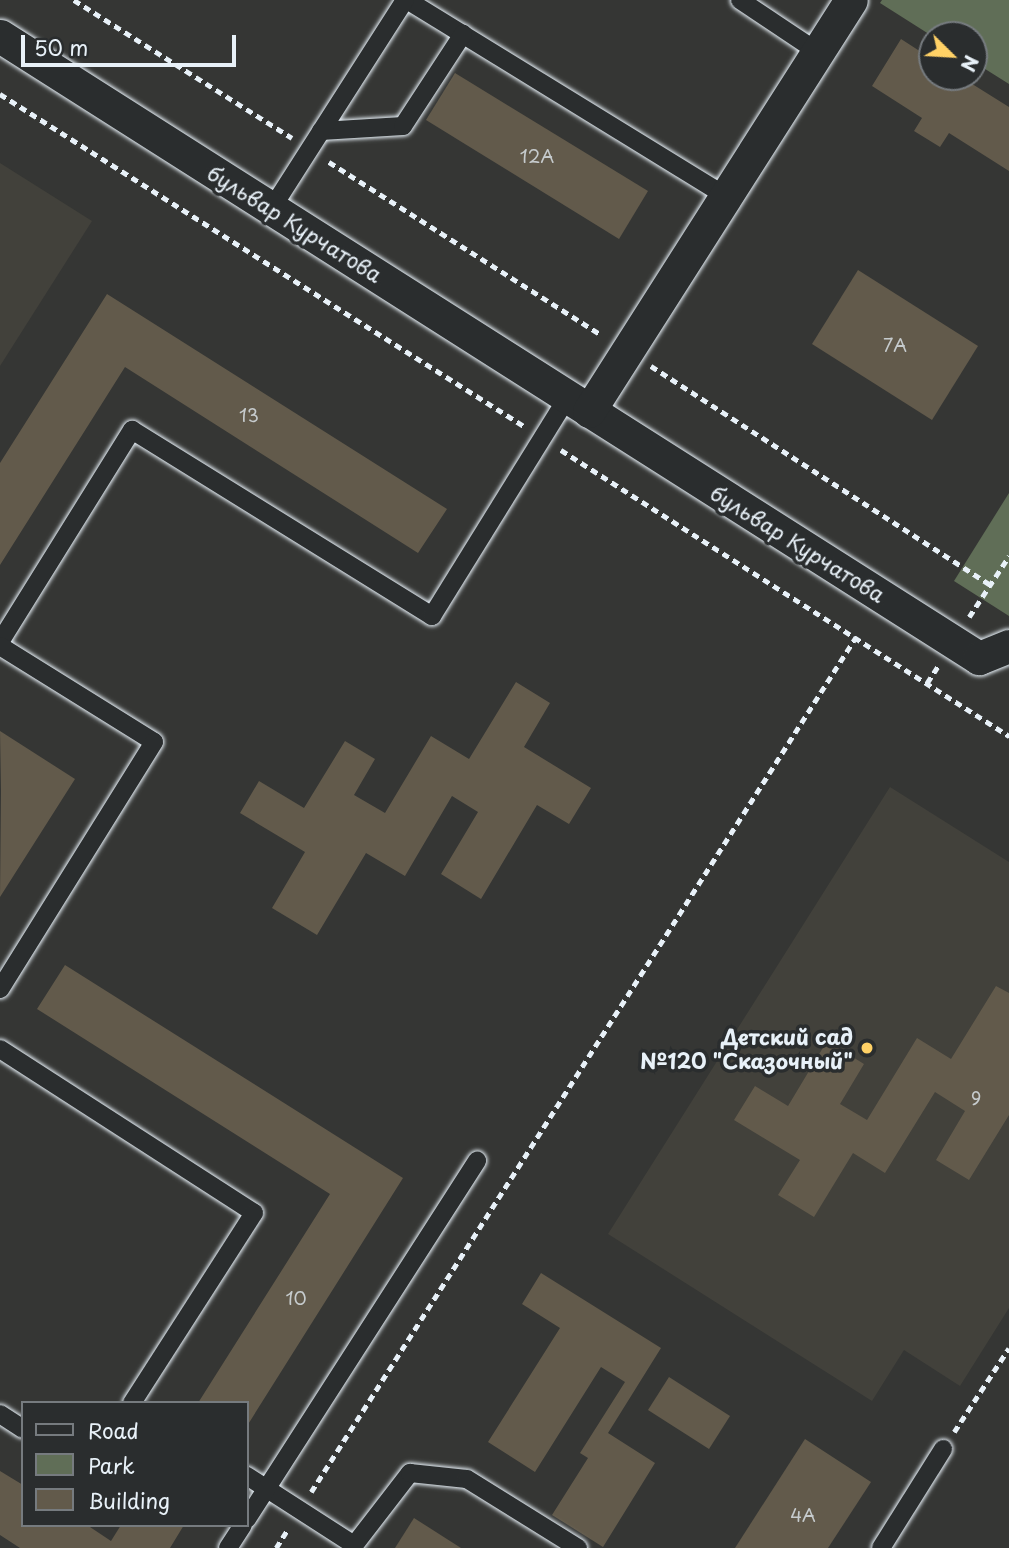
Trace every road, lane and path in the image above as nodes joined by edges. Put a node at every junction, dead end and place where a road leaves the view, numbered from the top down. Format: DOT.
graph roads {
  1 [pos="74,0"];
  2 [pos="406,0"];
  3 [pos="740,0"];
  4 [pos="851,0"];
  5 [pos="463,34"];
  6 [pos="0,36"];
  7 [pos="818,52"];
  8 [pos="0,94"];
  9 [pos="321,131"];
  10 [pos="309,149"];
  11 [pos="726,196"];
  12 [pos="272,208"];
  13 [pos="627,351"];
  14 [pos="579,404"];
  15 [pos="542,438"];
  16 [pos="991,585"];
  17 [pos="856,637"];
  18 [pos="0,644"];
  19 [pos="1009,646"];
  20 [pos="1009,736"];
  21 [pos="0,989"];
  22 [pos="0,1049"];
  23 [pos="477,1161"];
  24 [pos="1009,1348"];
  25 [pos="133,1401"];
  26 [pos="0,1414"];
  27 [pos="21,1428"];
  28 [pos="943,1449"];
  29 [pos="248,1477"];
  30 [pos="267,1489"];
  31 [pos="300,1510"];
  32 [pos="248,1518"];
  33 [pos="242,1527"];
  34 [pos="353,1546"];
  35 [pos="228,1548"];
  36 [pos="276,1548"];
  37 [pos="578,1548"];
  38 [pos="881,1548"];
  1 -- 10 [label="path"];
  2 -- 5 [label="lane"];
  2 -- 9 [label="lane"];
  3 -- 7 [label="lane"];
  4 -- 7 [label="street"];
  5 -- 9 [label="lane"];
  5 -- 11 [label="lane"];
  6 -- 12 [label="street, бульвар Курчатова"];
  7 -- 11 [label="street"];
  8 -- 15 [label="path"];
  9 -- 10 [label="lane"];
  10 -- 12 [label="lane"];
  10 -- 13 [label="path"];
  11 -- 13 [label="street"];
  12 -- 14 [label="street, бульвар Курчатова"];
  13 -- 14 [label="street"];
  13 -- 16 [label="path"];
  14 -- 15 [label="lane"];
  14 -- 19 [label="street, бульвар Курчатова"];
  15 -- 17 [label="path"];
  15 -- 18 [label="lane"];
  17 -- 20 [label="path"];
  17 -- 31 [label="path"];
  18 -- 21 [label="lane"];
  22 -- 25 [label="lane"];
  23 -- 30 [label="lane"];
  24 -- 28 [label="path"];
  26 -- 27 [label="lane"];
  28 -- 38 [label="lane"];
  29 -- 30 [label="lane"];
  30 -- 31 [label="lane"];
  30 -- 32 [label="lane"];
  31 -- 34 [label="lane"];
  31 -- 36 [label="path"];
  33 -- 35 [label="lane"];
  34 -- 37 [label="lane"];
}
